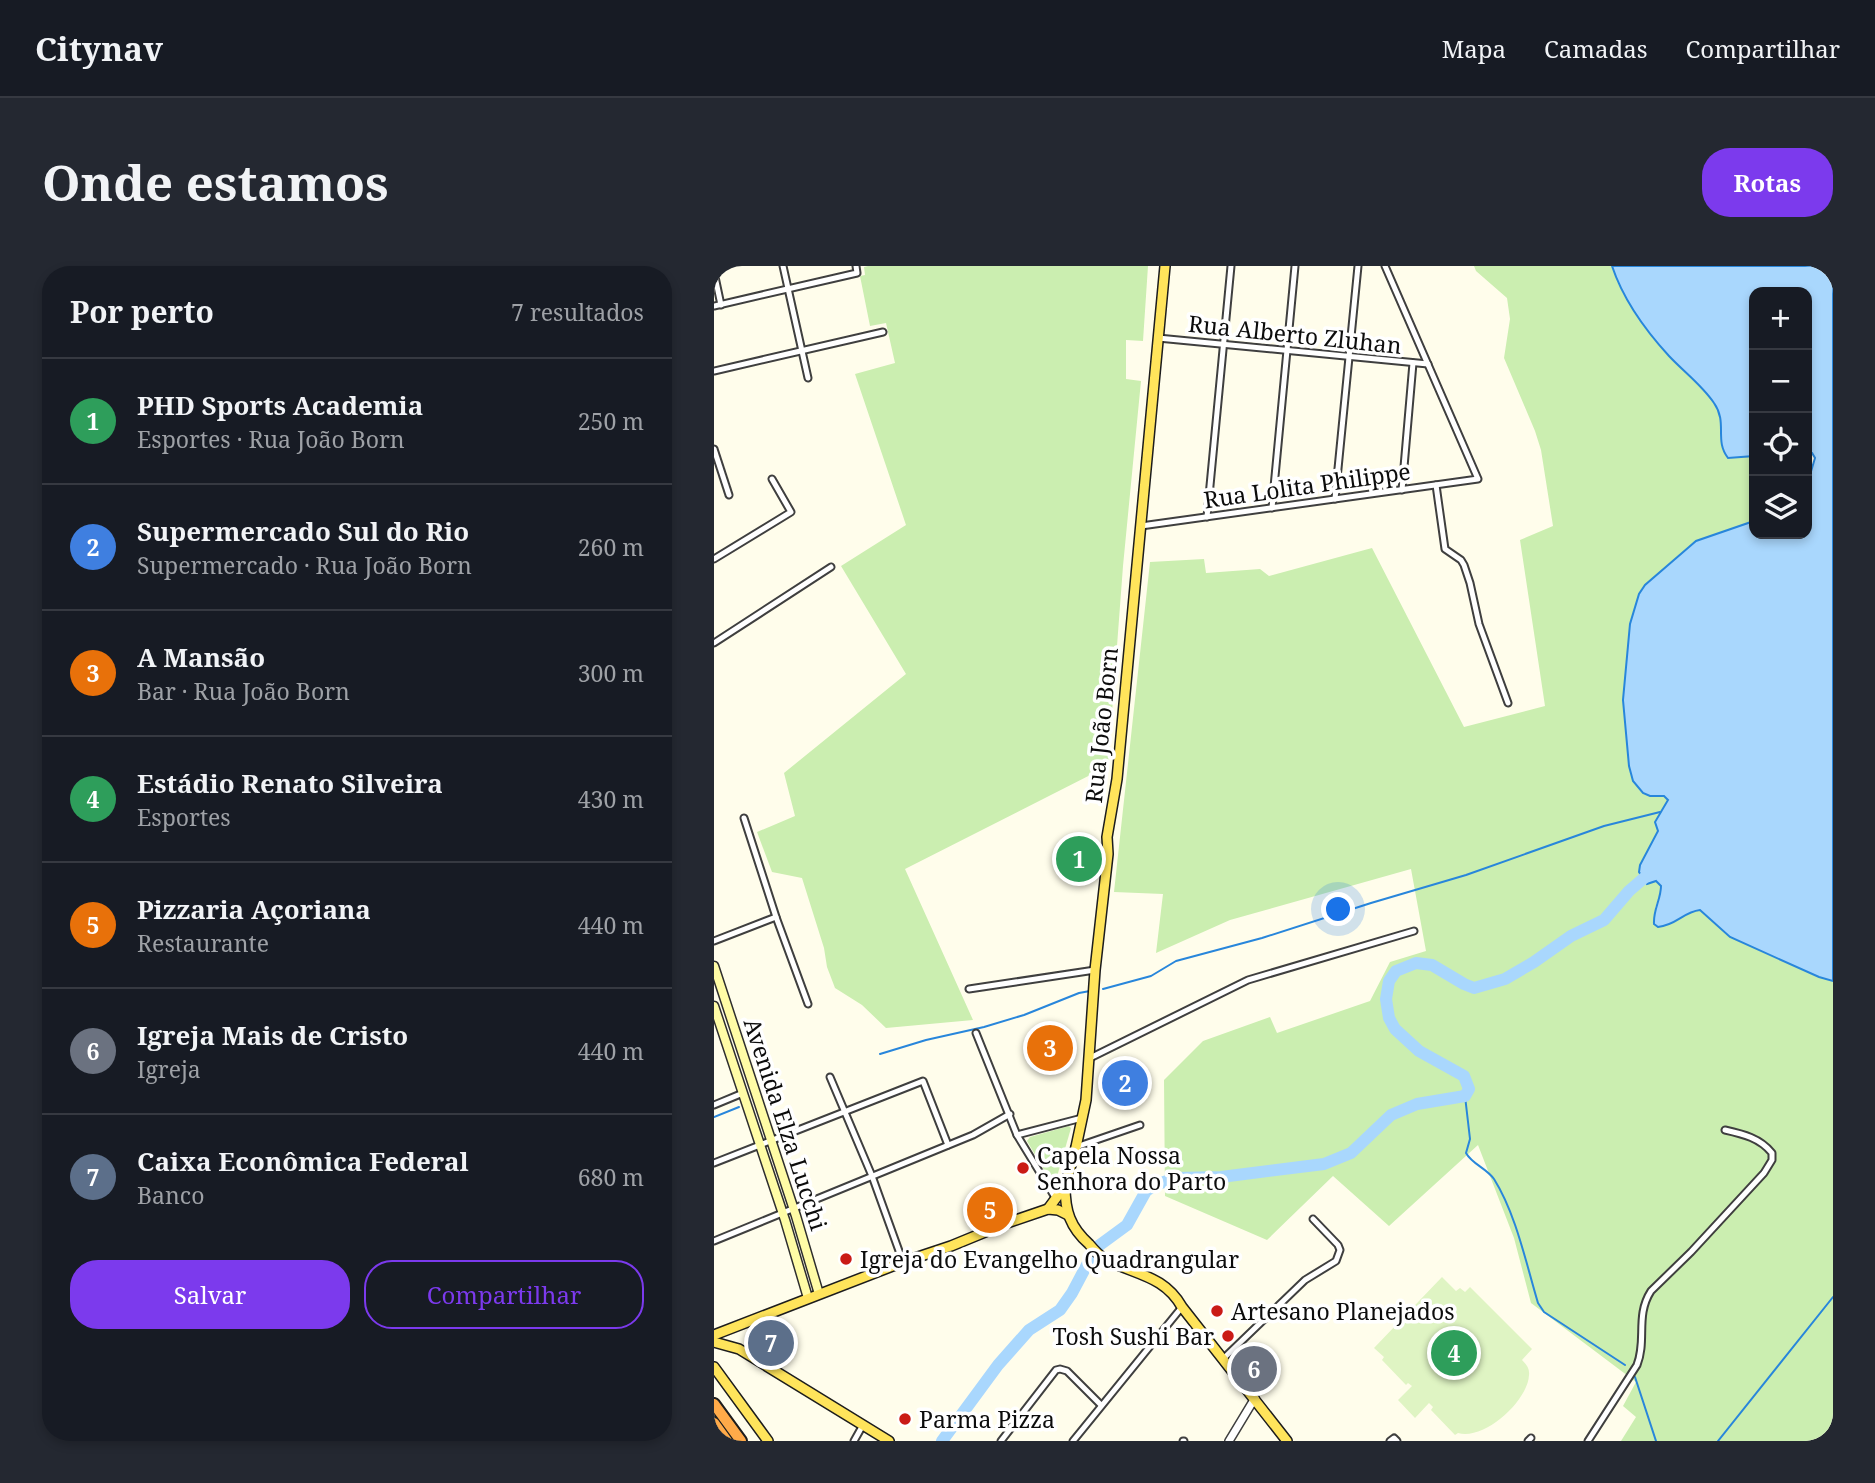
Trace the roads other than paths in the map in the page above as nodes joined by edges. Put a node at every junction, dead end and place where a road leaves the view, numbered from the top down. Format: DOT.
graph roads {
  1 [pos="783,266"];
  2 [pos="1165,266"];
  3 [pos="1231,266"];
  4 [pos="1295,266"];
  5 [pos="1358,266"];
  6 [pos="1385,266"];
  7 [pos="857,269"];
  8 [pos="714,272"];
  9 [pos="788,288"];
  10 [pos="721,304"];
  11 [pos="714,306"];
  12 [pos="883,332"];
  13 [pos="1158,338"];
  14 [pos="1224,345"];
  15 [pos="802,350"];
  16 [pos="1287,351"];
  17 [pos="1349,357"];
  18 [pos="1413,363"];
  19 [pos="1428,364"];
  20 [pos="714,372"];
  21 [pos="808,378"];
  22 [pos="714,449"];
  23 [pos="772,479"];
  24 [pos="1436,485"];
  25 [pos="1402,490"];
  26 [pos="729,495"];
  27 [pos="1335,499"];
  28 [pos="1272,508"];
  29 [pos="1207,517"];
  30 [pos="1141,526"];
  31 [pos="714,559"];
  32 [pos="831,566"];
  33 [pos="714,643"];
  34 [pos="1508,703"];
  35 [pos="744,818"];
  36 [pos="776,917"];
  37 [pos="1414,931"];
  38 [pos="714,941"];
  39 [pos="714,966"];
  40 [pos="1095,970"];
  41 [pos="969,989"];
  42 [pos="808,1004"];
  43 [pos="714,1006"];
  44 [pos="976,1033"];
  45 [pos="1090,1058"];
  46 [pos="830,1077"];
  47 [pos="743,1093"];
  48 [pos="714,1105"];
  49 [pos="845,1111"];
  50 [pos="1010,1114"];
  51 [pos="1082,1118"];
  52 [pos="1140,1125"];
  53 [pos="1725,1130"];
  54 [pos="1017,1135"];
  55 [pos="771,1140"];
  56 [pos="760,1145"];
  57 [pos="948,1145"];
  58 [pos="1076,1147"];
  59 [pos="714,1163"];
  60 [pos="872,1176"];
  61 [pos="1065,1186"];
  62 [pos="1056,1199"];
  63 [pos="794,1209"];
  64 [pos="1048,1209"];
  65 [pos="783,1213"];
  66 [pos="1069,1215"];
  67 [pos="1313,1219"];
  68 [pos="714,1241"];
  69 [pos="903,1262"];
  70 [pos="819,1294"];
  71 [pos="808,1298"];
  72 [pos="1182,1307"];
  73 [pos="740,1325"];
  74 [pos="714,1335"];
  75 [pos="714,1342"];
  76 [pos="739,1349"];
  77 [pos="1224,1358"];
  78 [pos="714,1367"];
  79 [pos="1255,1398"];
  80 [pos="714,1404"];
  81 [pos="1101,1405"];
  82 [pos="714,1423"];
  83 [pos="863,1425"];
  84 [pos="727,1441"];
  85 [pos="741,1441"];
  86 [pos="768,1441"];
  87 [pos="854,1441"];
  88 [pos="889,1441"];
  89 [pos="1001,1441"];
  90 [pos="1073,1441"];
  91 [pos="1229,1441"];
  92 [pos="1287,1441"];
  93 [pos="1588,1441"];
  1 -- 9 [label="street"];
  2 -- 13 [label="main road, Rua João Born"];
  3 -- 14 [label="street"];
  4 -- 16 [label="street"];
  5 -- 17 [label="street"];
  6 -- 19 [label="street"];
  7 -- 9 [label="street"];
  8 -- 10 [label="street"];
  9 -- 10 [label="street"];
  9 -- 15 [label="street"];
  10 -- 11 [label="street"];
  12 -- 15 [label="street"];
  13 -- 14 [label="street, Rua Alberto Zluhan"];
  13 -- 30 [label="main road, Rua João Born"];
  14 -- 16 [label="street, Rua Alberto Zluhan"];
  14 -- 29 [label="street"];
  15 -- 20 [label="street"];
  15 -- 21 [label="street"];
  16 -- 17 [label="street, Rua Alberto Zluhan"];
  16 -- 28 [label="street"];
  17 -- 18 [label="street, Rua Alberto Zluhan"];
  17 -- 27 [label="street"];
  18 -- 19 [label="street, Rua Alberto Zluhan"];
  18 -- 25 [label="street"];
  19 -- 24 [label="street, Rua Lolita Philippe"];
  22 -- 26 [label="street"];
  23 -- 31 [label="street"];
  24 -- 25 [label="street, Rua Lolita Philippe"];
  24 -- 34 [label="street"];
  25 -- 27 [label="street, Rua Lolita Philippe"];
  27 -- 28 [label="street, Rua Lolita Philippe"];
  28 -- 29 [label="street, Rua Lolita Philippe"];
  29 -- 30 [label="street, Rua Lolita Philippe"];
  30 -- 40 [label="main road, Rua João Born"];
  32 -- 33 [label="street"];
  35 -- 36 [label="street"];
  36 -- 38 [label="street"];
  36 -- 42 [label="street"];
  37 -- 45 [label="street"];
  39 -- 55 [label="main road, Avenida Elza Lucchi"];
  40 -- 41 [label="street"];
  40 -- 45 [label="main road, Rua João Born"];
  43 -- 47 [label="main road, Avenida Elza Lucchi"];
  44 -- 50 [label="street"];
  45 -- 51 [label="main road, Rua João Born"];
  46 -- 49 [label="street"];
  47 -- 48 [label="street"];
  47 -- 56 [label="main road, Avenida Elza Lucchi"];
  49 -- 55 [label="street"];
  49 -- 57 [label="street"];
  49 -- 60 [label="street"];
  50 -- 54 [label="street"];
  50 -- 57 [label="street"];
  51 -- 54 [label="street"];
  51 -- 58 [label="main road, Rua João Born"];
  52 -- 58 [label="street"];
  53 -- 93 [label="street"];
  54 -- 62 [label="street"];
  55 -- 56 [label="street"];
  55 -- 63 [label="main road, Avenida Elza Lucchi"];
  56 -- 59 [label="street"];
  56 -- 65 [label="main road, Avenida Elza Lucchi"];
  57 -- 60 [label="street"];
  58 -- 61 [label="main road, Rua João Born"];
  60 -- 63 [label="street"];
  60 -- 69 [label="street"];
  61 -- 62 [label="main road"];
  61 -- 66 [label="main road"];
  62 -- 64 [label="main road"];
  63 -- 65 [label="street"];
  63 -- 70 [label="main road, Avenida Elza Lucchi"];
  64 -- 66 [label="main road"];
  64 -- 69 [label="main road"];
  65 -- 68 [label="street"];
  65 -- 71 [label="main road, Avenida Elza Lucchi"];
  66 -- 72 [label="main road"];
  67 -- 77 [label="street"];
  69 -- 70 [label="main road"];
  70 -- 71 [label="main road"];
  71 -- 73 [label="main road"];
  72 -- 77 [label="main road"];
  72 -- 81 [label="street"];
  73 -- 74 [label="main road"];
  73 -- 76 [label="main road"];
  75 -- 76 [label="main road"];
  76 -- 83 [label="main road"];
  77 -- 79 [label="main road"];
  78 -- 86 [label="main road"];
  79 -- 91 [label="street"];
  79 -- 92 [label="main road"];
  80 -- 85 [label="highway"];
  81 -- 89 [label="street"];
  81 -- 90 [label="street"];
  82 -- 84 [label="highway"];
  83 -- 87 [label="street"];
  83 -- 88 [label="main road"];
}
